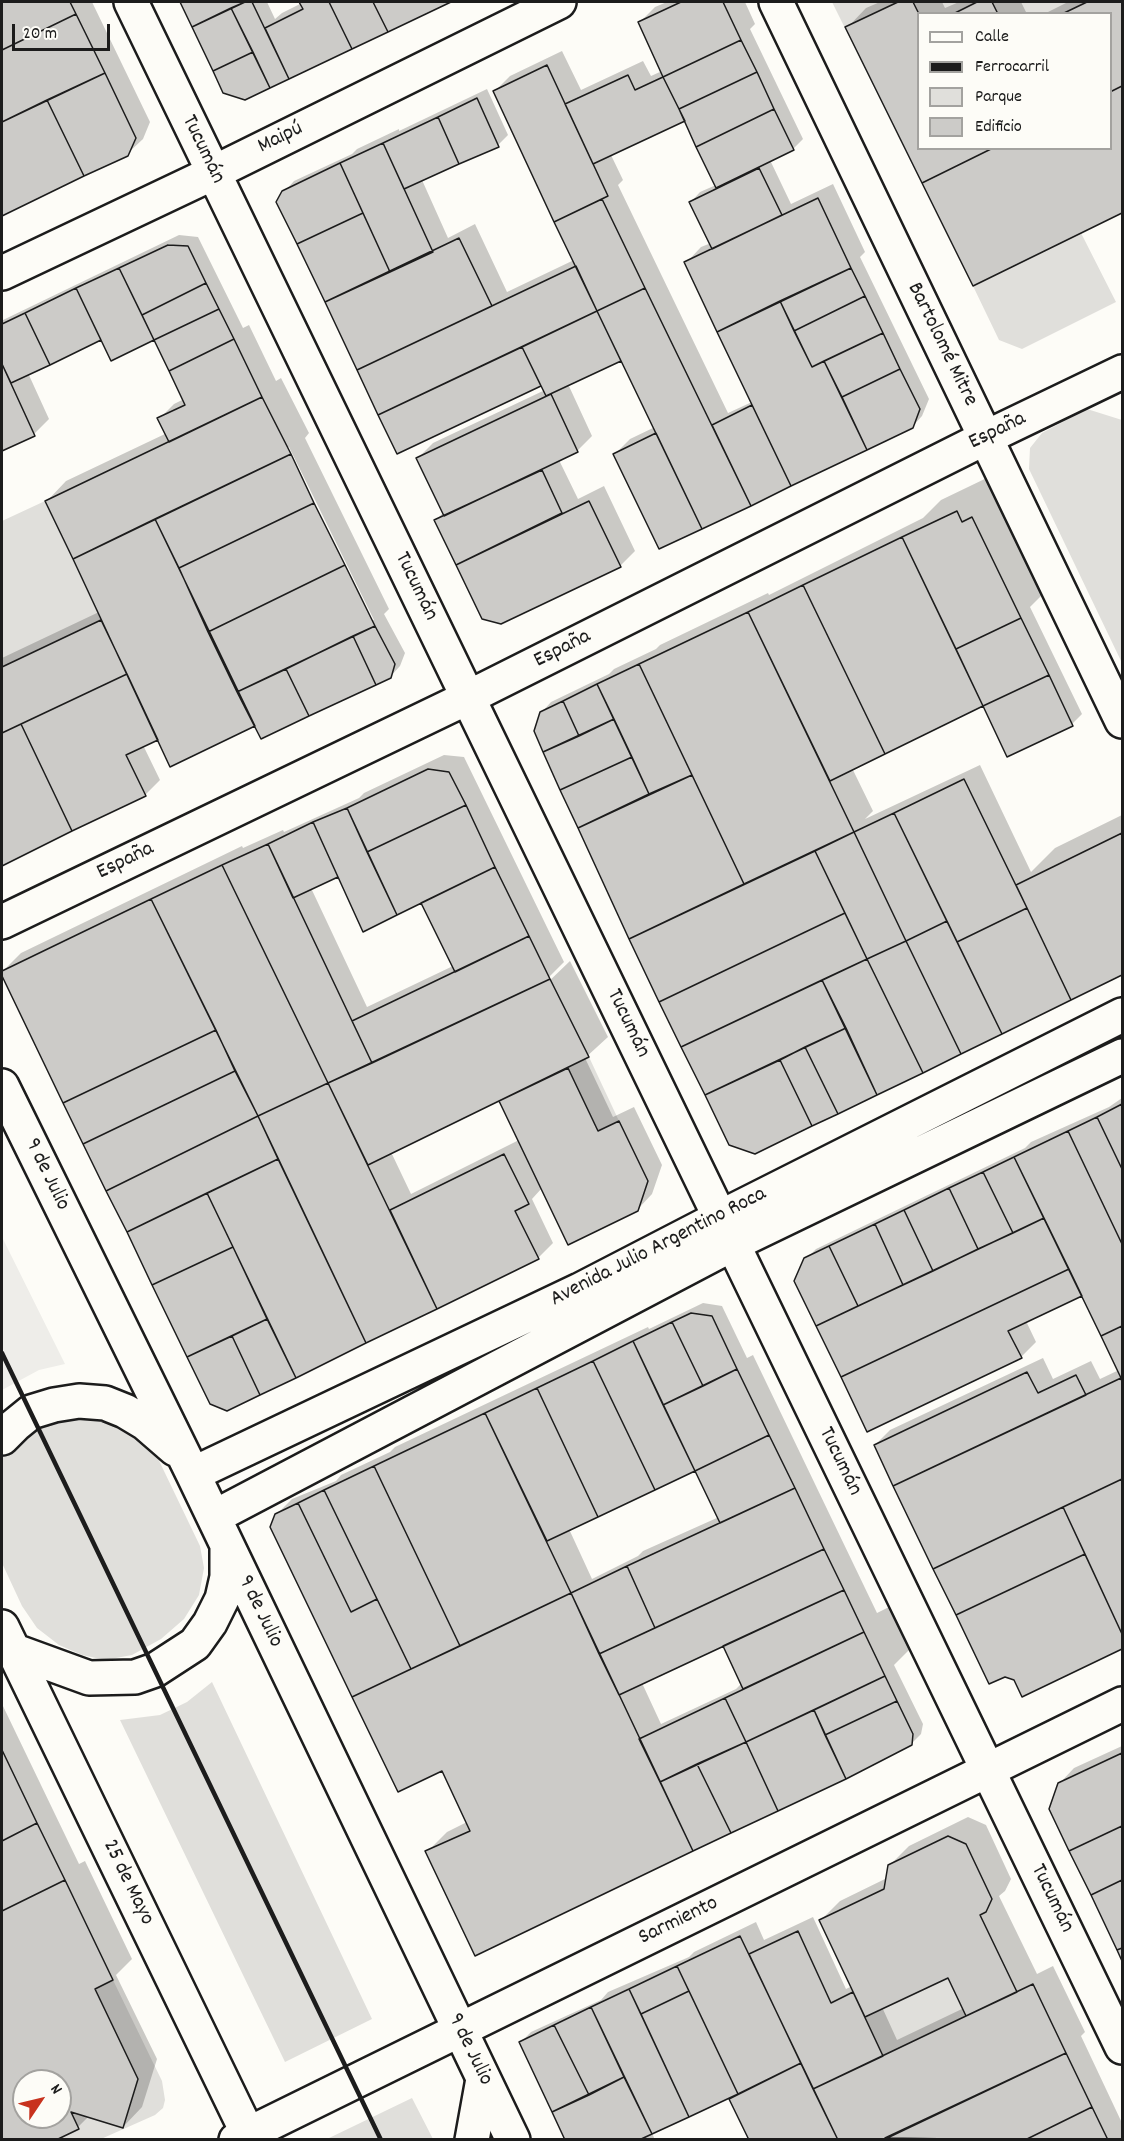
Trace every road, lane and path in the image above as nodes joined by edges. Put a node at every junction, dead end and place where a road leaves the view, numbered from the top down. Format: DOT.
graph roads {
  1 [pos="131,2"];
  2 [pos="559,2"];
  3 [pos="777,2"];
  4 [pos="213,173"];
  5 [pos="2,273"];
  6 [pos="1122,372"];
  7 [pos="985,438"];
  8 [pos="469,697"];
  9 [pos="1122,721"];
  10 [pos="2,922"];
  11 [pos="1122,1015"];
  12 [pos="1122,1056"];
  13 [pos="2,1086"];
  14 [pos="727,1230"];
  15 [pos="2,1438"];
  16 [pos="188,1465"];
  17 [pos="214,1517"];
  18 [pos="227,1547"];
  19 [pos="8,1639"];
  20 [pos="1122,1704"];
  21 [pos="988,1770"];
  22 [pos="460,2030"];
  23 [pos="1122,2047"];
  24 [pos="483,2079"];
  25 [pos="245,2137"];
  26 [pos="472,2139"];
  27 [pos="513,2139"];
  1 -- 4 [label="street, Tucumán"];
  2 -- 4 [label="street, Maipú"];
  3 -- 7 [label="street, Bartolomé Mitre"];
  4 -- 5 [label="street, Maipú"];
  4 -- 8 [label="street, Tucumán"];
  6 -- 7 [label="street, España"];
  7 -- 8 [label="street, España"];
  7 -- 9 [label="street, Bartolomé Mitre"];
  8 -- 10 [label="street, España"];
  8 -- 14 [label="street, Tucumán"];
  11 -- 14 [label="street, Avenida Julio Argentino Roca"];
  12 -- 14 [label="street, Avenida Julio Argentino Roca"];
  13 -- 16 [label="street, 9 de Julio"];
  14 -- 16 [label="street, Avenida Julio Argentino Roca"];
  14 -- 17 [label="street, Avenida Julio Argentino Roca"];
  14 -- 21 [label="street, Tucumán"];
  15 -- 16 [label="street"];
  16 -- 17 [label="street, 9 de Julio"];
  17 -- 18 [label="street, 9 de Julio"];
  18 -- 19 [label="street"];
  18 -- 22 [label="street, 9 de Julio"];
  19 -- 25 [label="street, 25 de Mayo"];
  20 -- 21 [label="street, Sarmiento"];
  21 -- 22 [label="street, Sarmiento"];
  21 -- 23 [label="street, Tucumán"];
  22 -- 24 [label="street, 9 de Julio"];
  22 -- 25 [label="street, Sarmiento"];
  24 -- 26 [label="street"];
  24 -- 27 [label="street, 9 de Julio"];
}
